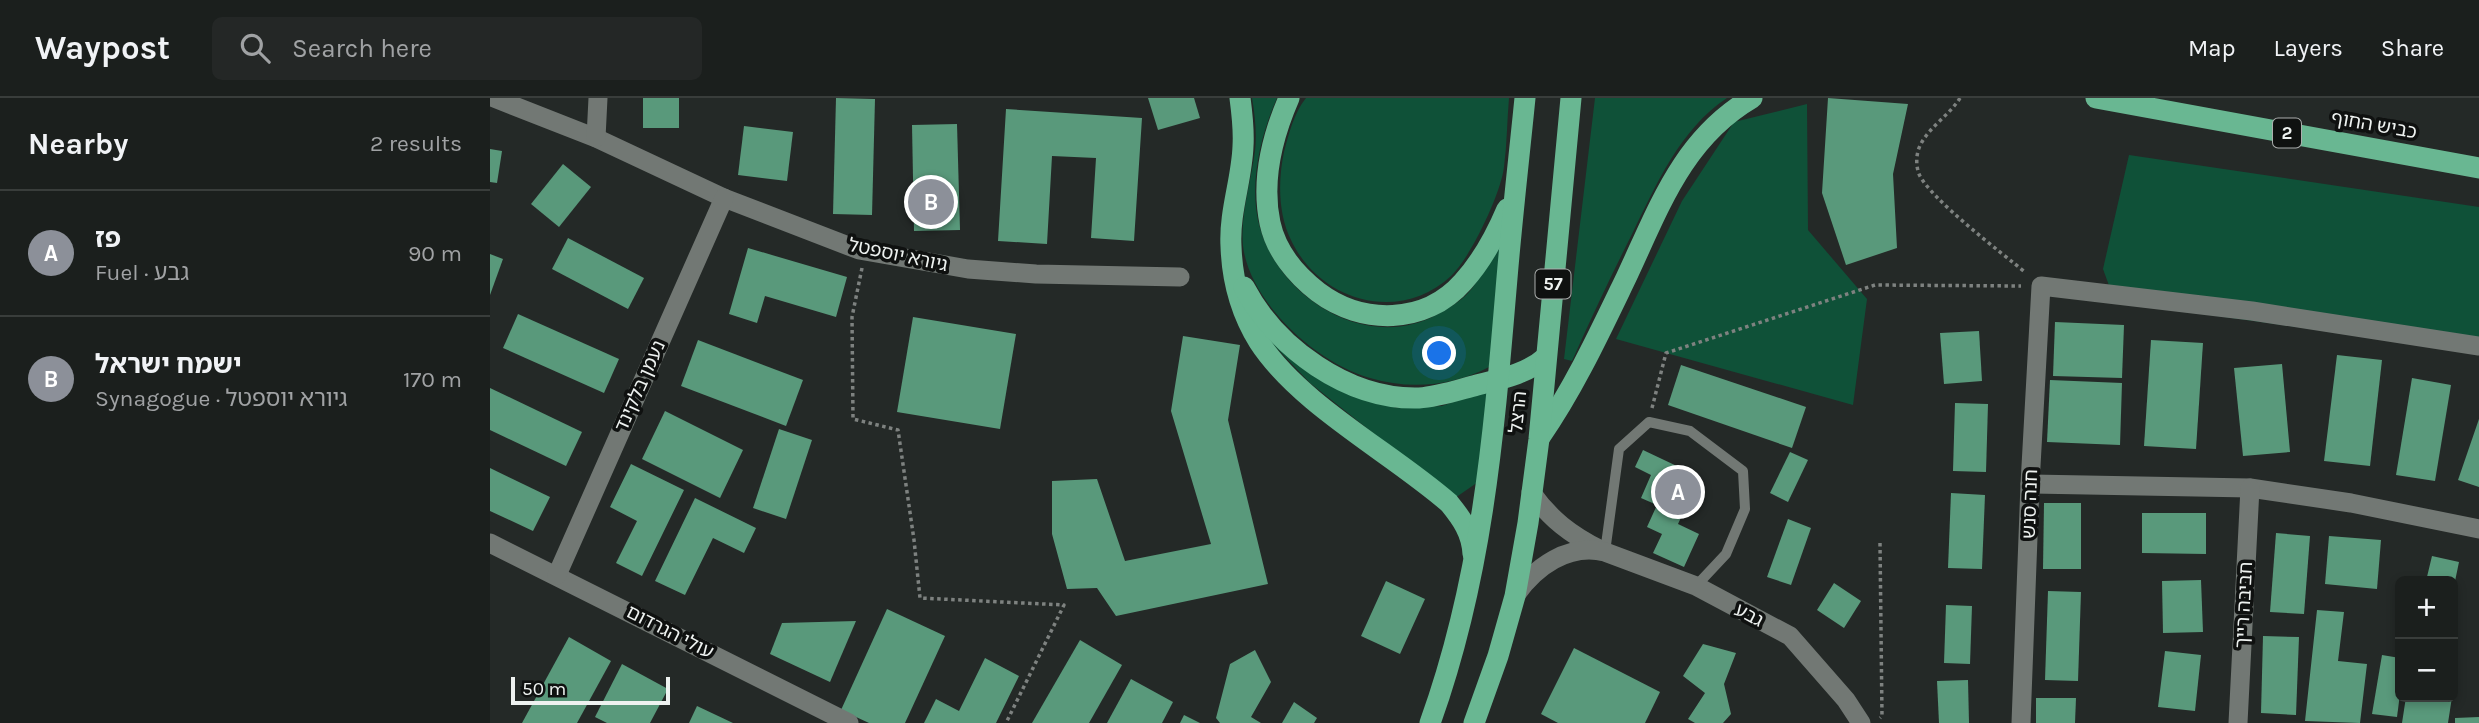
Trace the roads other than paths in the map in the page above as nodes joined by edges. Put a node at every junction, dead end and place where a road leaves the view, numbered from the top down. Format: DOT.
graph roads {
  1 [pos="494,98"];
  2 [pos="598,98"];
  3 [pos="1240,98"];
  4 [pos="1289,98"];
  5 [pos="1525,98"];
  6 [pos="1570,98"];
  7 [pos="1752,98"];
  8 [pos="2096,98"];
  9 [pos="596,138"];
  10 [pos="2479,168"];
  11 [pos="1514,187"];
  12 [pos="724,198"];
  13 [pos="1231,246"];
  14 [pos="1180,277"];
  15 [pos="2479,346"];
  16 [pos="1546,357"];
  17 [pos="1498,379"];
  18 [pos="1539,439"];
  19 [pos="2030,484"];
  20 [pos="2250,488"];
  21 [pos="1531,492"];
  22 [pos="2479,529"];
  23 [pos="490,543"];
  24 [pos="1605,552"];
  25 [pos="557,575"];
  26 [pos="1472,575"];
  27 [pos="1696,586"];
  28 [pos="1515,596"];
  29 [pos="849,723"];
  30 [pos="1430,723"];
  31 [pos="1475,723"];
  32 [pos="1861,723"];
  33 [pos="2021,723"];
  34 [pos="2238,723"];
  1 -- 9 [label="street, גיורא יוספטל"];
  2 -- 9 [label="street"];
  3 -- 13 [label="highway"];
  4 -- 11 [label="highway"];
  5 -- 11 [label="highway, הרצל / 57"];
  6 -- 16 [label="highway, הרצל / 57"];
  7 -- 18 [label="highway"];
  8 -- 10 [label="highway, כביש החוף / 2"];
  9 -- 12 [label="street, גיורא יוספטל"];
  11 -- 17 [label="highway, הרצל / 57"];
  12 -- 14 [label="street, גיורא יוספטל"];
  12 -- 25 [label="street, נעמן בלקינד"];
  13 -- 17 [label="highway"];
  13 -- 26 [label="highway"];
  15 -- 19 [label="street, חנה סנש"];
  16 -- 17 [label="highway"];
  16 -- 18 [label="highway, הרצל / 57"];
  17 -- 26 [label="highway, הרצל / 57"];
  18 -- 21 [label="highway, הרצל / 57"];
  19 -- 20 [label="street"];
  19 -- 33 [label="street, חנה סנש"];
  20 -- 22 [label="street"];
  20 -- 34 [label="street, חביבה רייך"];
  21 -- 24 [label="street, גבע"];
  21 -- 28 [label="highway, הרצל / 57"];
  23 -- 25 [label="street, עולי הגרדום"];
  24 -- 27 [label="street, גבע"];
  24 -- 27 [label="lane"];
  24 -- 28 [label="street, גבע"];
  25 -- 29 [label="street, עולי הגרדום"];
  26 -- 30 [label="highway, הרצל / 57"];
  27 -- 32 [label="street, גבע"];
  28 -- 31 [label="highway, הרצל / 57"];
}
